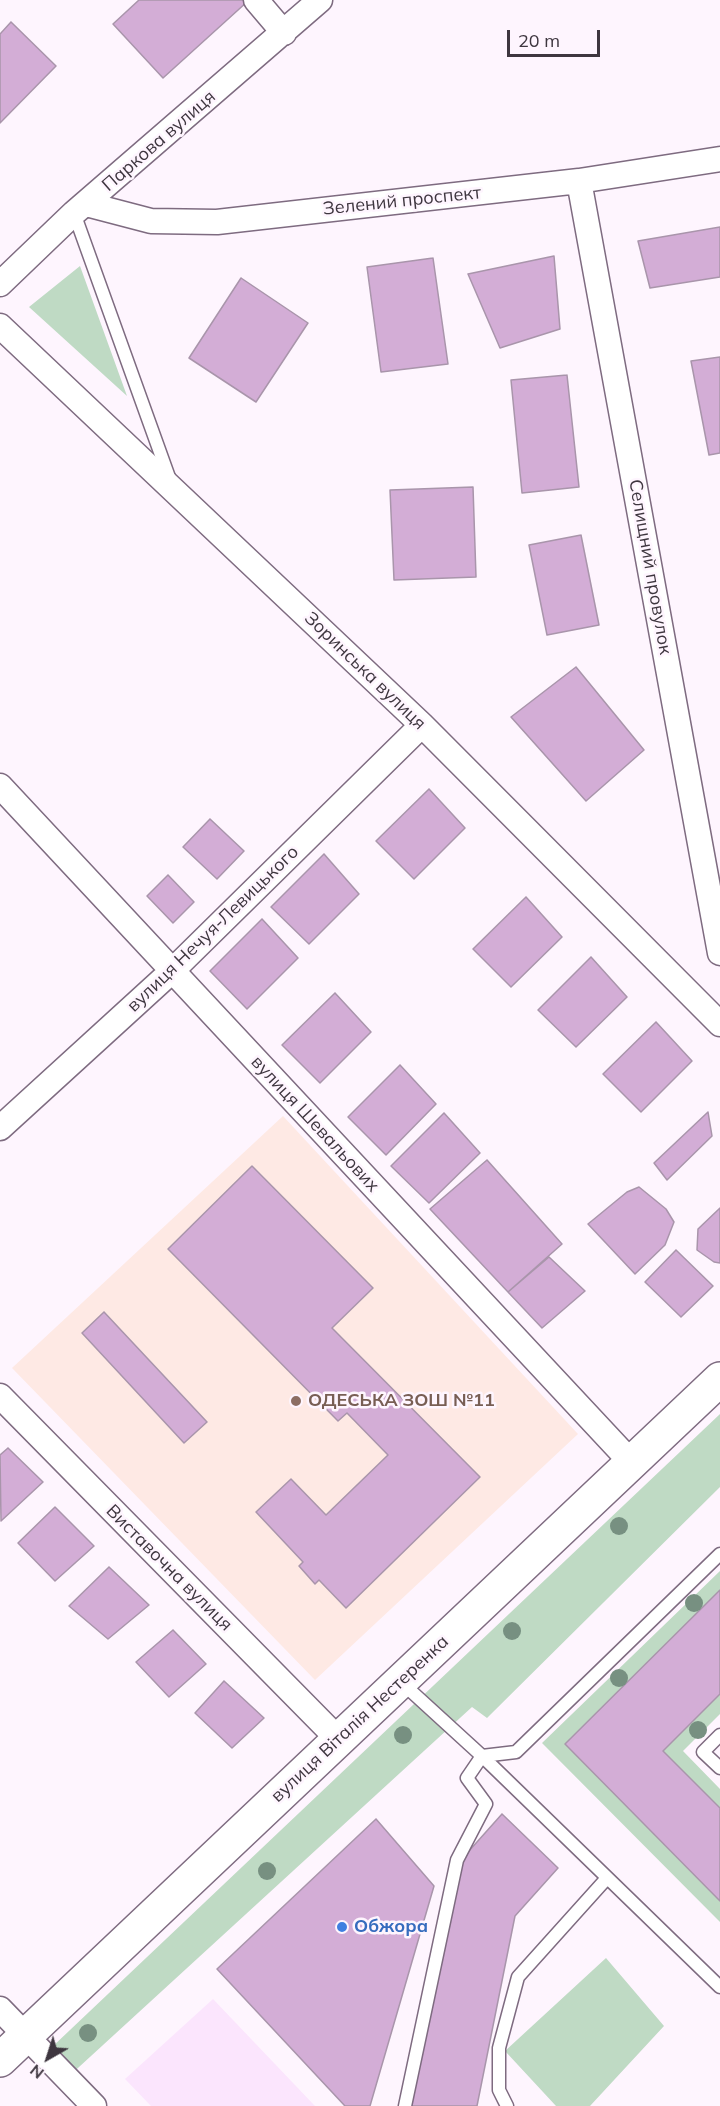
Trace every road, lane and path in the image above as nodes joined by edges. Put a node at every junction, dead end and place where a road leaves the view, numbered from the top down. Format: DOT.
graph roads {
  1 [pos="256,0"];
  2 [pos="320,0"];
  3 [pos="284,33"];
  4 [pos="720,159"];
  5 [pos="579,181"];
  6 [pos="80,208"];
  7 [pos="0,284"];
  8 [pos="0,326"];
  9 [pos="173,487"];
  10 [pos="422,725"];
  11 [pos="0,786"];
  12 [pos="720,953"];
  13 [pos="172,971"];
  14 [pos="720,1024"];
  15 [pos="0,1128"];
  16 [pos="720,1379"];
  17 [pos="0,1396"];
  18 [pos="631,1462"];
  19 [pos="720,1554"];
  20 [pos="400,1681"];
  21 [pos="720,1735"];
  22 [pos="338,1739"];
  23 [pos="482,1756"];
  24 [pos="720,1768"];
  25 [pos="607,1878"];
  26 [pos="720,1987"];
  27 [pos="0,2010"];
  28 [pos="26,2036"];
  29 [pos="0,2060"];
  30 [pos="94,2106"];
  31 [pos="405,2106"];
  32 [pos="507,2106"];
  1 -- 3 [label="street"];
  2 -- 3 [label="street, Паркова вулиця"];
  3 -- 6 [label="street, Паркова вулиця"];
  4 -- 5 [label="street, Зелений проспект"];
  5 -- 6 [label="street, Зелений проспект"];
  5 -- 12 [label="street, Селищний провулок"];
  6 -- 7 [label="street, Паркова вулиця"];
  6 -- 9 [label="lane"];
  8 -- 9 [label="street, Зоринська вулиця"];
  9 -- 10 [label="street, Зоринська вулиця"];
  10 -- 13 [label="street, вулиця Нечуя-Левицького"];
  10 -- 14 [label="street, Зоринська вулиця"];
  11 -- 13 [label="street, вулиця Шевальових"];
  13 -- 15 [label="street, вулиця Нечуя-Левицького"];
  13 -- 18 [label="street, вулиця Шевальових"];
  16 -- 18 [label="main road, вулиця Віталія Нестеренка"];
  17 -- 22 [label="street, Виставочна вулиця"];
  18 -- 20 [label="main road, вулиця Віталія Нестеренка"];
  19 -- 23 [label="lane"];
  20 -- 22 [label="main road, вулиця Віталія Нестеренка"];
  20 -- 23 [label="lane"];
  21 -- 24 [label="lane"];
  22 -- 28 [label="main road, вулиця Віталія Нестеренка"];
  23 -- 25 [label="lane"];
  23 -- 31 [label="lane"];
  25 -- 26 [label="lane"];
  25 -- 32 [label="lane"];
  27 -- 28 [label="street"];
  28 -- 29 [label="main road, вулиця Віталія Нестеренка"];
  28 -- 30 [label="street"];
}
